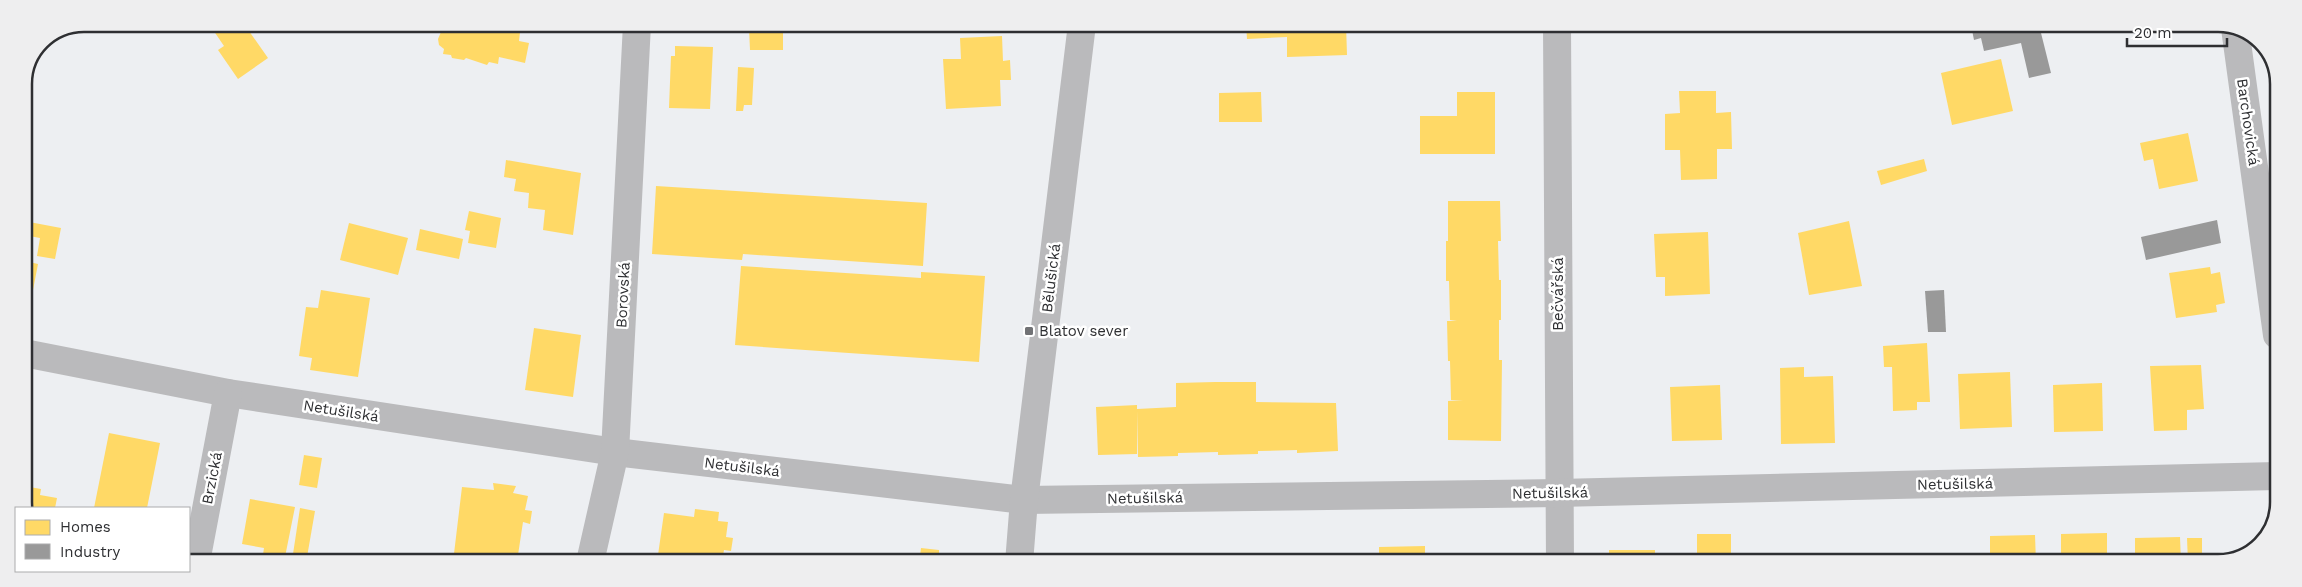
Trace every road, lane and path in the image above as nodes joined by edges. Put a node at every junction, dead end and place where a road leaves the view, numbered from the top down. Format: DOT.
graph roads {
  1 [pos="636,32"];
  2 [pos="1081,32"];
  3 [pos="1557,32"];
  4 [pos="2236,36"];
  5 [pos="2269,274"];
  6 [pos="33,355"];
  7 [pos="228,394"];
  8 [pos="615,452"];
  9 [pos="2270,476"];
  10 [pos="1558,493"];
  11 [pos="1024,500"];
  12 [pos="198,554"];
  13 [pos="592,554"];
  14 [pos="1020,554"];
  15 [pos="1560,554"];
  1 -- 8 [label="street, Borovská"];
  2 -- 11 [label="street, Bělušická"];
  3 -- 10 [label="street, Bečvářská"];
  4 -- 5 [label="street, Barchovická"];
  6 -- 7 [label="street, Netušilská"];
  7 -- 8 [label="street, Netušilská"];
  7 -- 12 [label="street, Brzická"];
  8 -- 11 [label="street, Netušilská"];
  8 -- 13 [label="street, Borovská"];
  9 -- 10 [label="street, Netušilská"];
  10 -- 11 [label="street, Netušilská"];
  10 -- 15 [label="street, Bečvářská"];
  11 -- 14 [label="street, Bělušická"];
}
